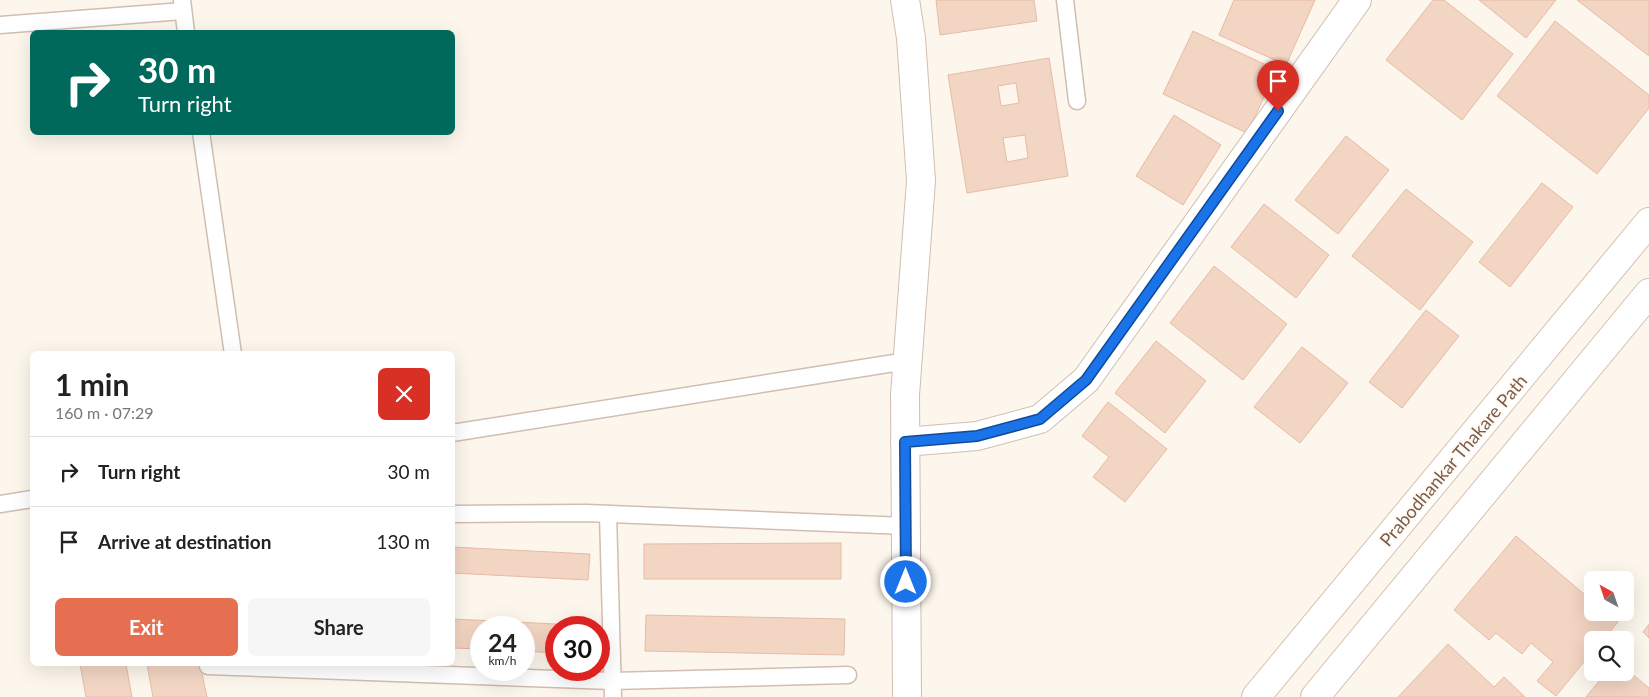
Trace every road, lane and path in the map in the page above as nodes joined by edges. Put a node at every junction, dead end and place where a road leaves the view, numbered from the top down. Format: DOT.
graph roads {
  1 [pos="905,0"];
  2 [pos="1065,0"];
  3 [pos="1357,0"];
  4 [pos="182,6"];
  5 [pos="0,25"];
  6 [pos="186,30"];
  7 [pos="1077,101"];
  8 [pos="201,135"];
  9 [pos="1649,222"];
  10 [pos="1649,293"];
  11 [pos="233,351"];
  12 [pos="907,361"];
  13 [pos="455,433"];
  14 [pos="905,442"];
  15 [pos="30,499"];
  16 [pos="0,504"];
  17 [pos="455,514"];
  18 [pos="608,514"];
  19 [pos="906,526"];
  20 [pos="208,666"];
  21 [pos="848,675"];
  22 [pos="612,689"];
  23 [pos="907,697"];
  24 [pos="1256,697"];
  25 [pos="1315,697"];
  1 -- 12 [label="street"];
  2 -- 7 [label="lane"];
  3 -- 14 [label="street"];
  4 -- 5 [label="lane"];
  4 -- 6 [label="lane"];
  8 -- 11 [label="lane"];
  9 -- 24 [label="street, Prabodhankar Thakare Path"];
  10 -- 25 [label="street"];
  12 -- 13 [label="lane"];
  12 -- 14 [label="street"];
  14 -- 19 [label="street"];
  15 -- 16 [label="lane"];
  17 -- 18 [label="lane"];
  18 -- 19 [label="lane"];
  18 -- 22 [label="lane"];
  19 -- 23 [label="street"];
  20 -- 22 [label="lane"];
  21 -- 22 [label="lane"];
}
